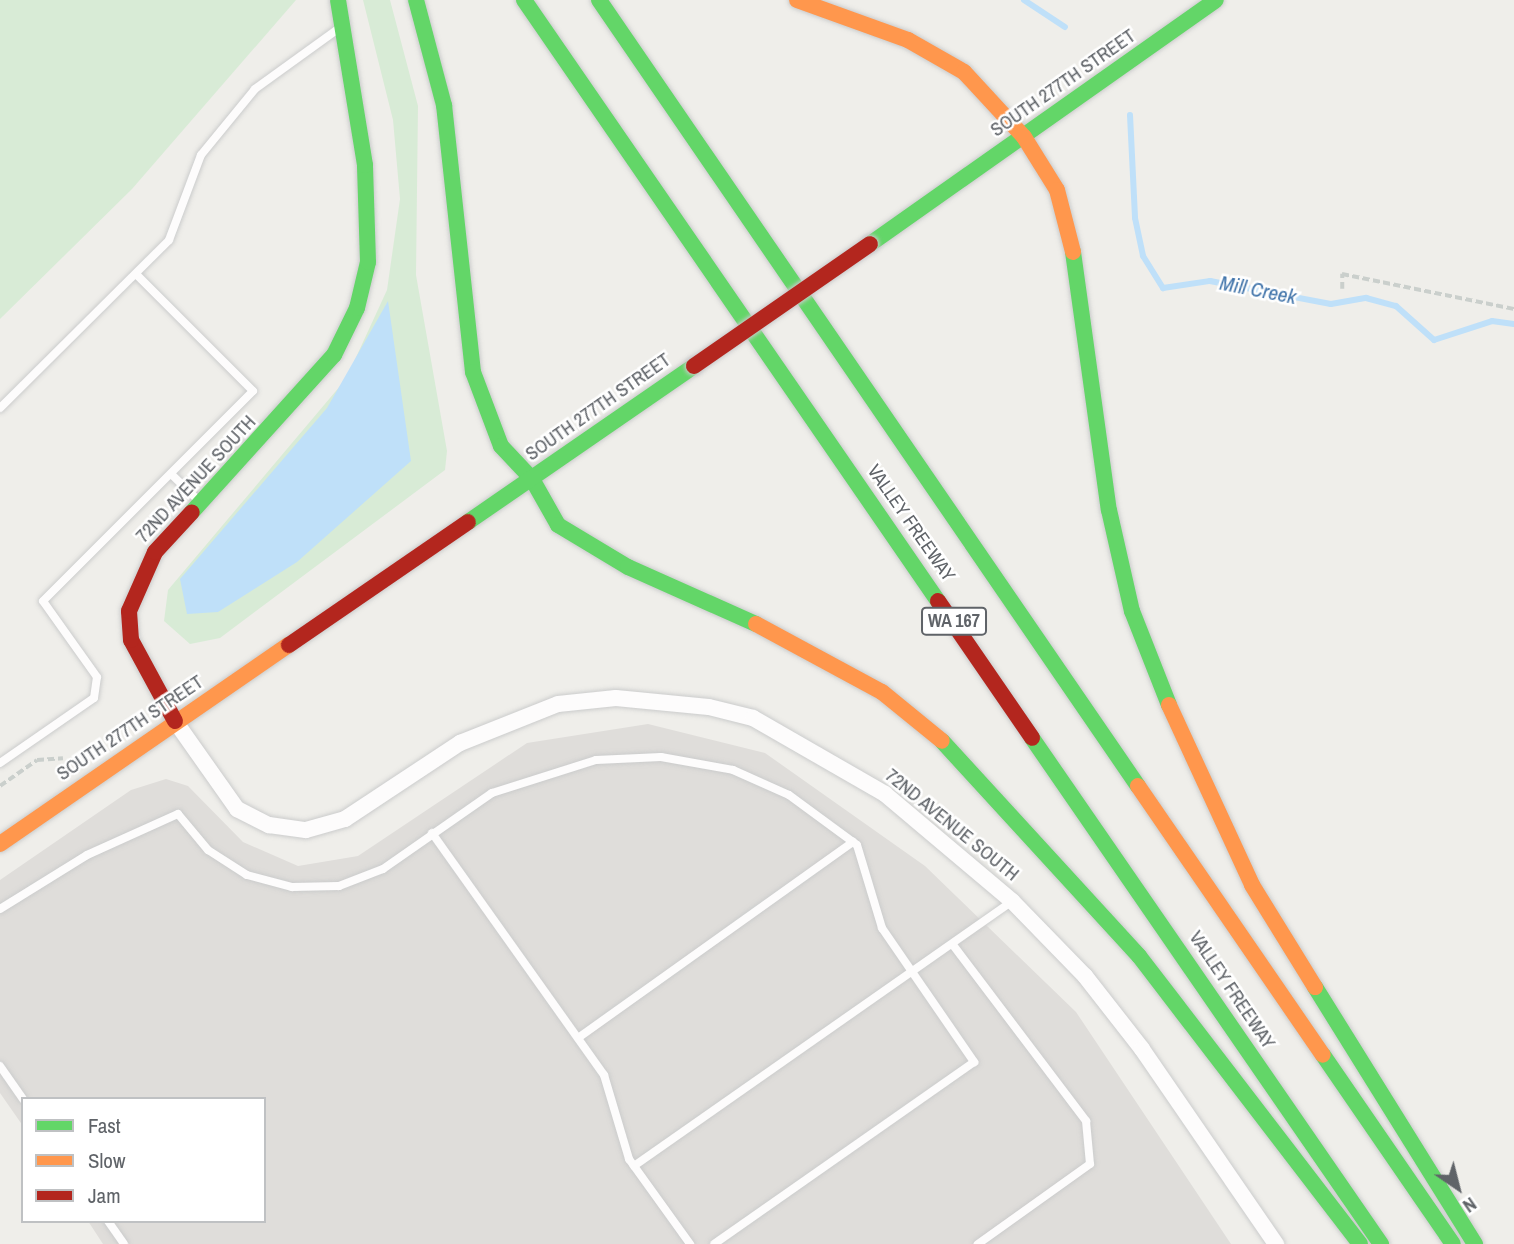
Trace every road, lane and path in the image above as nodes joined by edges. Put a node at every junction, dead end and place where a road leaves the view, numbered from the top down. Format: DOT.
graph roads {
  1 [pos="338,0"];
  2 [pos="416,0"];
  3 [pos="524,0"];
  4 [pos="599,0"];
  5 [pos="797,0"];
  6 [pos="1216,0"];
  7 [pos="344,24"];
  8 [pos="1024,137"];
  9 [pos="136,274"];
  10 [pos="1342,289"];
  11 [pos="1514,309"];
  12 [pos="0,408"];
  13 [pos="171,474"];
  14 [pos="532,479"];
  15 [pos="201,504"];
  16 [pos="175,721"];
  17 [pos="63,758"];
  18 [pos="0,763"];
  19 [pos="0,786"];
  20 [pos="432,833"];
  21 [pos="853,842"];
  22 [pos="0,844"];
  23 [pos="1012,901"];
  24 [pos="0,909"];
  25 [pos="953,945"];
  26 [pos="912,974"];
  27 [pos="578,1038"];
  28 [pos="0,1066"];
  29 [pos="22,1097"];
  30 [pos="634,1166"];
  31 [pos="109,1223"];
  32 [pos="124,1244"];
  33 [pos="690,1244"];
  34 [pos="714,1244"];
  35 [pos="978,1244"];
  36 [pos="1276,1244"];
  37 [pos="1360,1244"];
  38 [pos="1381,1244"];
  39 [pos="1452,1244"];
  40 [pos="1475,1244"];
  1 -- 7 [label="main road, 72ND AVENUE SOUTH"];
  2 -- 14 [label="main road"];
  3 -- 38 [label="main road, VALLEY FREEWAY / WA 167"];
  4 -- 39 [label="main road, VALLEY FREEWAY / WA 167"];
  5 -- 8 [label="main road"];
  6 -- 8 [label="main road, SOUTH 277TH STREET"];
  7 -- 9 [label="lane"];
  7 -- 15 [label="main road, 72ND AVENUE SOUTH"];
  8 -- 14 [label="main road, SOUTH 277TH STREET, bridge"];
  8 -- 40 [label="main road"];
  9 -- 12 [label="lane"];
  9 -- 13 [label="lane"];
  10 -- 11 [label="path"];
  13 -- 15 [label="lane"];
  13 -- 18 [label="lane"];
  14 -- 16 [label="main road, SOUTH 277TH STREET"];
  14 -- 37 [label="main road"];
  15 -- 16 [label="main road, 72ND AVENUE SOUTH"];
  16 -- 22 [label="main road, SOUTH 277TH STREET"];
  16 -- 23 [label="street, 72ND AVENUE SOUTH"];
  17 -- 19 [label="path"];
  20 -- 21 [label="lane"];
  20 -- 24 [label="lane"];
  20 -- 27 [label="lane"];
  21 -- 26 [label="lane"];
  21 -- 27 [label="lane"];
  23 -- 25 [label="lane"];
  23 -- 36 [label="street, 72ND AVENUE SOUTH"];
  25 -- 26 [label="lane"];
  25 -- 35 [label="lane"];
  26 -- 30 [label="lane"];
  26 -- 34 [label="lane"];
  27 -- 30 [label="lane"];
  28 -- 29 [label="lane"];
  30 -- 33 [label="lane"];
  31 -- 32 [label="lane"];
}
